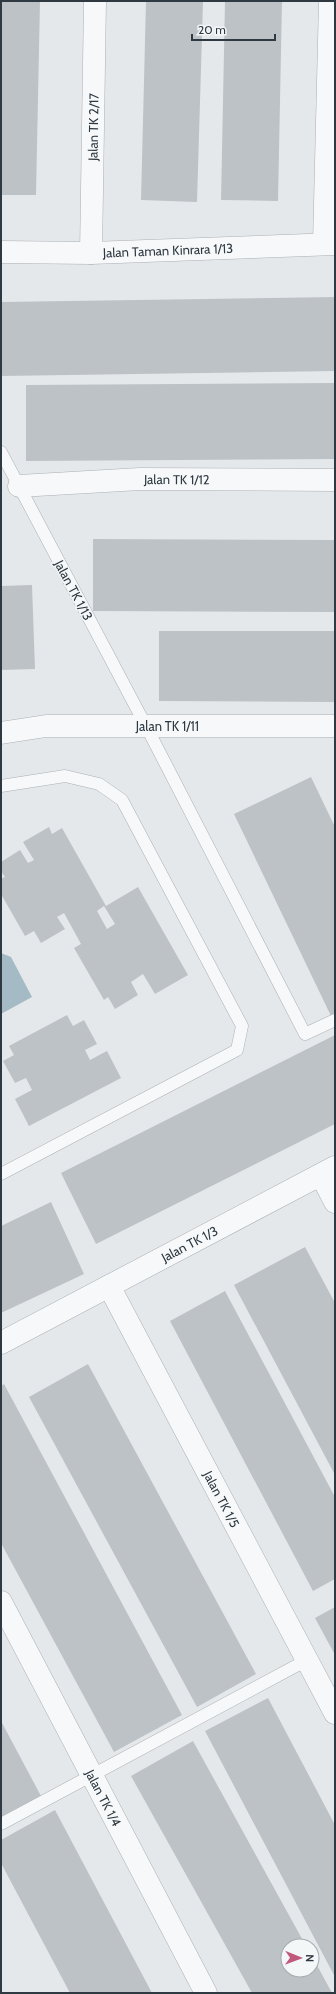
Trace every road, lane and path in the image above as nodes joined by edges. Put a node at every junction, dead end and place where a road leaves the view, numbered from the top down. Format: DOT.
graph roads {
  1 [pos="95,1"];
  2 [pos="330,1"];
  3 [pos="329,244"];
  4 [pos="1,252"];
  5 [pos="91,253"];
  6 [pos="1,452"];
  7 [pos="335,480"];
  8 [pos="19,486"];
  9 [pos="335,726"];
  10 [pos="147,728"];
  11 [pos="1,733"];
  12 [pos="1,786"];
  13 [pos="335,1020"];
  14 [pos="328,1171"];
  15 [pos="1,1174"];
  16 [pos="335,1202"];
  17 [pos="109,1286"];
  18 [pos="1,1343"];
  19 [pos="1,1602"];
  20 [pos="307,1660"];
  21 [pos="335,1713"];
  22 [pos="92,1775"];
  23 [pos="1,1824"];
  24 [pos="206,1993"];
  1 -- 5 [label="street, Jalan TK 2/17"];
  2 -- 3 [label="street"];
  3 -- 5 [label="street, Jalan Taman Kinrara 1/13"];
  4 -- 5 [label="street, Jalan Taman Kinrara 1/13"];
  6 -- 8 [label="lane, Jalan TK 1/13"];
  7 -- 8 [label="street, Jalan TK 1/12"];
  8 -- 10 [label="lane, Jalan TK 1/13"];
  9 -- 10 [label="street, Jalan TK 1/11"];
  10 -- 11 [label="street, Jalan TK 1/11"];
  10 -- 13 [label="lane, Jalan TK 1/13"];
  12 -- 15 [label="lane"];
  14 -- 16 [label="street"];
  14 -- 17 [label="street, Jalan TK 1/3"];
  17 -- 18 [label="street, Jalan TK 1/3"];
  17 -- 20 [label="street, Jalan TK 1/5"];
  19 -- 22 [label="street, Jalan TK 1/4"];
  20 -- 21 [label="street, Jalan TK 1/5"];
  20 -- 22 [label="lane"];
  22 -- 23 [label="lane"];
  22 -- 24 [label="street, Jalan TK 1/4"];
}
